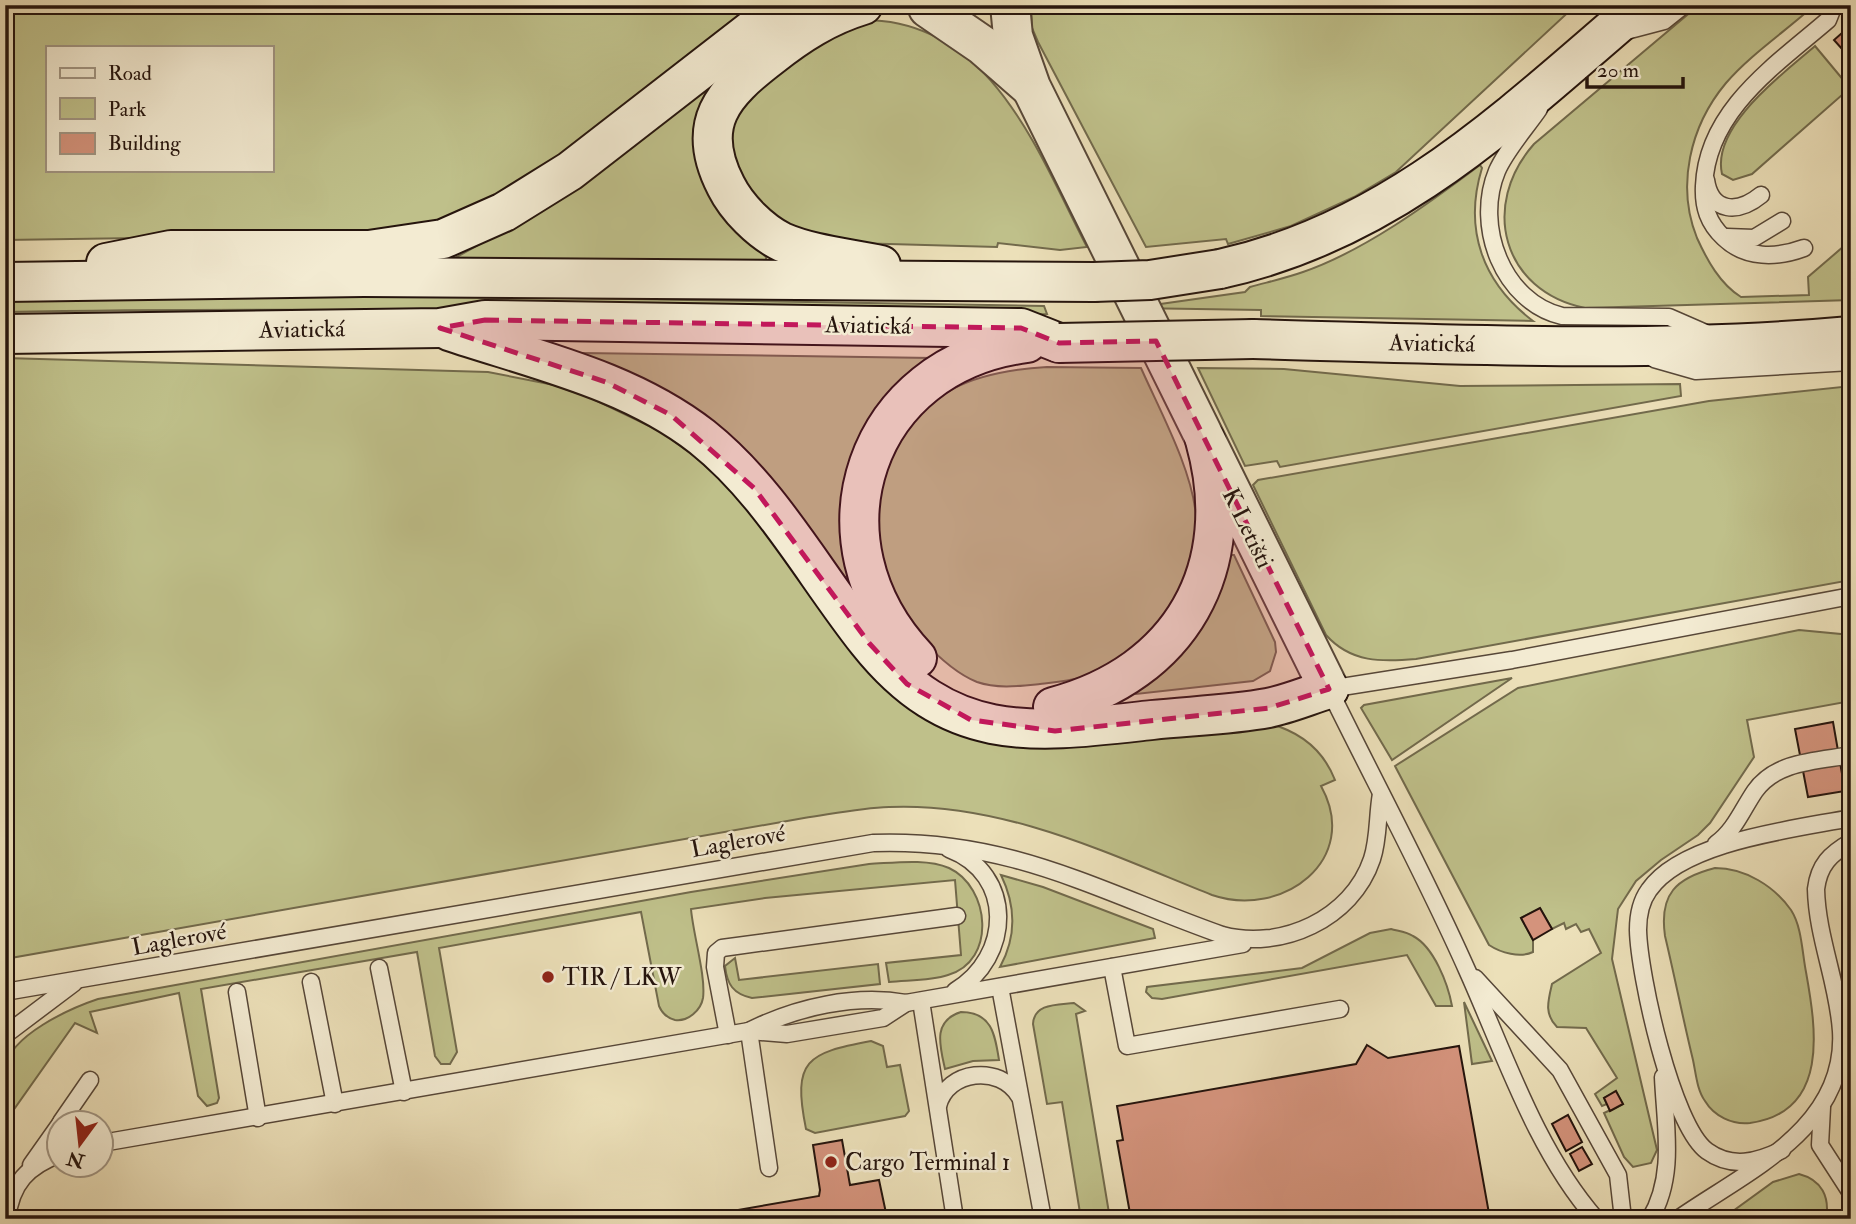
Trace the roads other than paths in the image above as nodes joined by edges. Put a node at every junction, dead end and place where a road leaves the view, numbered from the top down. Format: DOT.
graph roads {
  1 [pos="784,5"];
  2 [pos="863,5"];
  3 [pos="966,5"];
  4 [pos="1010,5"];
  5 [pos="1640,5"];
  6 [pos="1684,5"];
  7 [pos="1834,5"];
  8 [pos="923,7"];
  9 [pos="1603,37"];
  10 [pos="1569,66"];
  11 [pos="1031,88"];
  12 [pos="1705,170"];
  13 [pos="1761,195"];
  14 [pos="1782,221"];
  15 [pos="1719,233"];
  16 [pos="1804,248"];
  17 [pos="10,282"];
  18 [pos="969,282"];
  19 [pos="440,328"];
  20 [pos="5,334"];
  21 [pos="1851,336"];
  22 [pos="1059,343"];
  23 [pos="1728,343"];
  24 [pos="1601,344"];
  25 [pos="1851,362"];
  26 [pos="1205,440"];
  27 [pos="1851,596"];
  28 [pos="1329,689"];
  29 [pos="1053,707"];
  30 [pos="1851,755"];
  31 [pos="1381,794"];
  32 [pos="1851,818"];
  33 [pos="1851,842"];
  34 [pos="926,843"];
  35 [pos="1707,850"];
  36 [pos="957,916"];
  37 [pos="1269,939"];
  38 [pos="1112,967"];
  39 [pos="379,968"];
  40 [pos="1467,968"];
  41 [pos="79,979"];
  42 [pos="311,982"];
  43 [pos="1000,987"];
  44 [pos="5,992"];
  45 [pos="237,992"];
  46 [pos="939,997"];
  47 [pos="914,1002"];
  48 [pos="1340,1009"];
  49 [pos="749,1031"];
  50 [pos="5,1035"];
  51 [pos="728,1035"];
  52 [pos="1663,1058"];
  53 [pos="90,1080"];
  54 [pos="404,1092"];
  55 [pos="1022,1101"];
  56 [pos="335,1104"];
  57 [pos="1822,1107"];
  58 [pos="70,1108"];
  59 [pos="937,1116"];
  60 [pos="258,1118"];
  61 [pos="116,1141"];
  62 [pos="46,1144"];
  63 [pos="1782,1150"];
  64 [pos="46,1160"];
  65 [pos="30,1167"];
  66 [pos="769,1168"];
  67 [pos="1851,1193"];
  68 [pos="7,1219"];
  69 [pos="955,1219"];
  70 [pos="1043,1219"];
  71 [pos="1596,1219"];
  72 [pos="1623,1219"];
  73 [pos="1650,1219"];
  74 [pos="1678,1219"];
  1 -- 17 [label="main road"];
  2 -- 18 [label="main road"];
  3 -- 8 [label="main road, K Letišti"];
  4 -- 11 [label="main road, K Letišti"];
  5 -- 9 [label="main road, Aviatická"];
  6 -- 9 [label="lane"];
  7 -- 12 [label="lane"];
  8 -- 11 [label="main road, K Letišti"];
  9 -- 10 [label="main road, Aviatická"];
  10 -- 18 [label="main road, Aviatická, bridge"];
  10 -- 23 [label="lane"];
  11 -- 26 [label="main road, K Letišti"];
  12 -- 13 [label="lane"];
  12 -- 15 [label="lane"];
  14 -- 15 [label="lane"];
  15 -- 16 [label="lane"];
  17 -- 18 [label="main road, Aviatická"];
  19 -- 20 [label="main road, Aviatická"];
  19 -- 22 [label="main road, Aviatická"];
  19 -- 28 [label="main road"];
  21 -- 23 [label="main road, Aviatická"];
  22 -- 24 [label="main road, Aviatická, bridge"];
  22 -- 29 [label="main road"];
  23 -- 24 [label="main road, Aviatická"];
  24 -- 25 [label="lane"];
  26 -- 28 [label="main road, K Letišti"];
  26 -- 29 [label="main road"];
  27 -- 28 [label="lane"];
  28 -- 29 [label="main road"];
  28 -- 31 [label="lane, K Letišti"];
  30 -- 35 [label="lane"];
  31 -- 37 [label="lane, Laglerové"];
  31 -- 40 [label="lane, K Letišti"];
  32 -- 35 [label="lane"];
  33 -- 57 [label="lane"];
  34 -- 37 [label="lane, Laglerové"];
  34 -- 41 [label="lane, Laglerové"];
  34 -- 46 [label="lane"];
  35 -- 52 [label="lane"];
  36 -- 51 [label="lane"];
  37 -- 38 [label="lane"];
  38 -- 43 [label="lane"];
  38 -- 48 [label="lane"];
  39 -- 54 [label="lane"];
  40 -- 71 [label="lane"];
  40 -- 72 [label="lane"];
  41 -- 44 [label="lane, Laglerové"];
  41 -- 50 [label="lane"];
  42 -- 56 [label="lane"];
  43 -- 46 [label="lane"];
  43 -- 55 [label="lane"];
  45 -- 60 [label="lane"];
  46 -- 47 [label="lane"];
  47 -- 49 [label="lane"];
  47 -- 59 [label="lane"];
  49 -- 51 [label="lane"];
  49 -- 66 [label="lane"];
  51 -- 54 [label="lane"];
  52 -- 63 [label="lane"];
  52 -- 73 [label="lane"];
  53 -- 58 [label="lane"];
  54 -- 56 [label="lane"];
  55 -- 59 [label="lane"];
  55 -- 70 [label="lane"];
  56 -- 60 [label="lane"];
  57 -- 63 [label="lane"];
  57 -- 67 [label="lane"];
  59 -- 69 [label="lane"];
  60 -- 61 [label="lane"];
  62 -- 65 [label="lane"];
  63 -- 74 [label="lane"];
  64 -- 65 [label="lane"];
  65 -- 68 [label="lane"];
}
